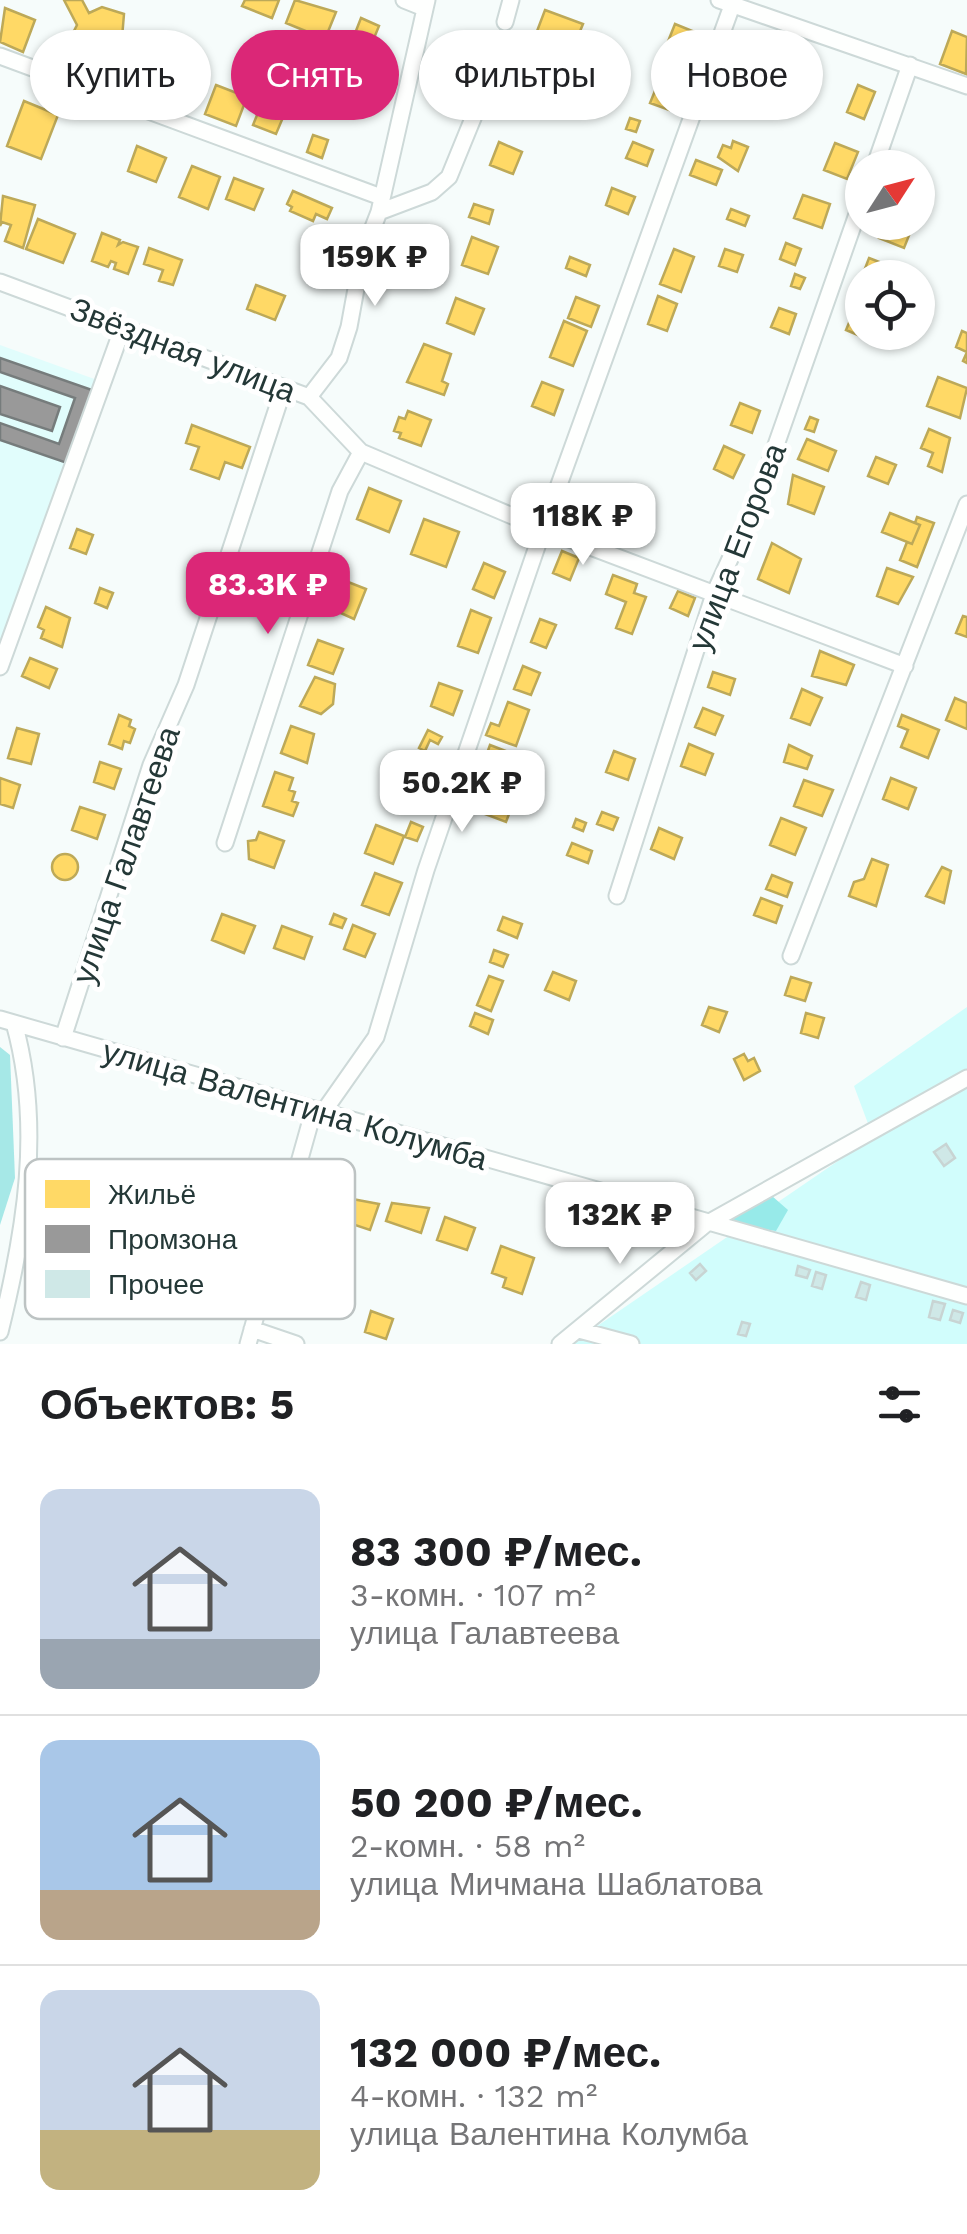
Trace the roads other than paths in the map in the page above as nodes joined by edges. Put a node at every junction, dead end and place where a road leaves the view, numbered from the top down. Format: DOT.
graph roads {
  1 [pos="404,0"];
  2 [pos="511,0"];
  3 [pos="729,2"];
  4 [pos="426,4"];
  5 [pos="505,22"];
  6 [pos="0,56"];
  7 [pos="910,65"];
  8 [pos="967,86"];
  9 [pos="472,120"];
  10 [pos="880,150"];
  11 [pos="380,205"];
  12 [pos="848,240"];
  13 [pos="0,282"];
  14 [pos="123,327"];
  15 [pos="284,387"];
  16 [pos="309,397"];
  17 [pos="361,452"];
  18 [pos="967,504"];
  19 [pos="543,529"];
  20 [pos="714,594"];
  21 [pos="905,666"];
  22 [pos="0,667"];
  23 [pos="224,843"];
  24 [pos="617,896"];
  25 [pos="792,956"];
  26 [pos="7,1021"];
  27 [pos="64,1038"];
  28 [pos="967,1078"];
  29 [pos="319,1110"];
  30 [pos="27,1159"];
  31 [pos="304,1159"];
  32 [pos="25,1215"];
  33 [pos="706,1224"];
  34 [pos="967,1296"];
  35 [pos="580,1330"];
  36 [pos="0,1332"];
  37 [pos="250,1337"];
  38 [pos="296,1344"];
  39 [pos="560,1344"];
  40 [pos="630,1344"];
  1 -- 4 [label="street"];
  2 -- 5 [label="street"];
  3 -- 7 [label="street"];
  3 -- 19 [label="street"];
  4 -- 11 [label="street"];
  6 -- 11 [label="street"];
  7 -- 8 [label="street"];
  7 -- 10 [label="street"];
  9 -- 11 [label="street"];
  11 -- 16 [label="street"];
  12 -- 20 [label="street, улица Егорова"];
  13 -- 14 [label="street, Звёздная улица"];
  14 -- 15 [label="street, Звёздная улица"];
  14 -- 22 [label="street"];
  15 -- 16 [label="street, Звёздная улица"];
  15 -- 27 [label="street, улица Галавтеева"];
  16 -- 17 [label="street, Звёздная улица"];
  17 -- 19 [label="street, Звёздная улица"];
  17 -- 23 [label="street"];
  18 -- 21 [label="street"];
  19 -- 20 [label="street, Звёздная улица"];
  19 -- 29 [label="street"];
  20 -- 21 [label="street, Звёздная улица"];
  20 -- 24 [label="street, улица Егорова"];
  21 -- 25 [label="street"];
  26 -- 27 [label="street, улица Валентина Колумба"];
  26 -- 30 [label="street"];
  27 -- 29 [label="street, улица Валентина Колумба"];
  28 -- 33 [label="street"];
  29 -- 31 [label="street"];
  29 -- 33 [label="street, улица Валентина Колумба"];
  32 -- 36 [label="street"];
  33 -- 34 [label="street, улица Валентина Колумба"];
  33 -- 35 [label="street"];
  35 -- 39 [label="street"];
  35 -- 40 [label="street"];
  37 -- 38 [label="street"];
}
